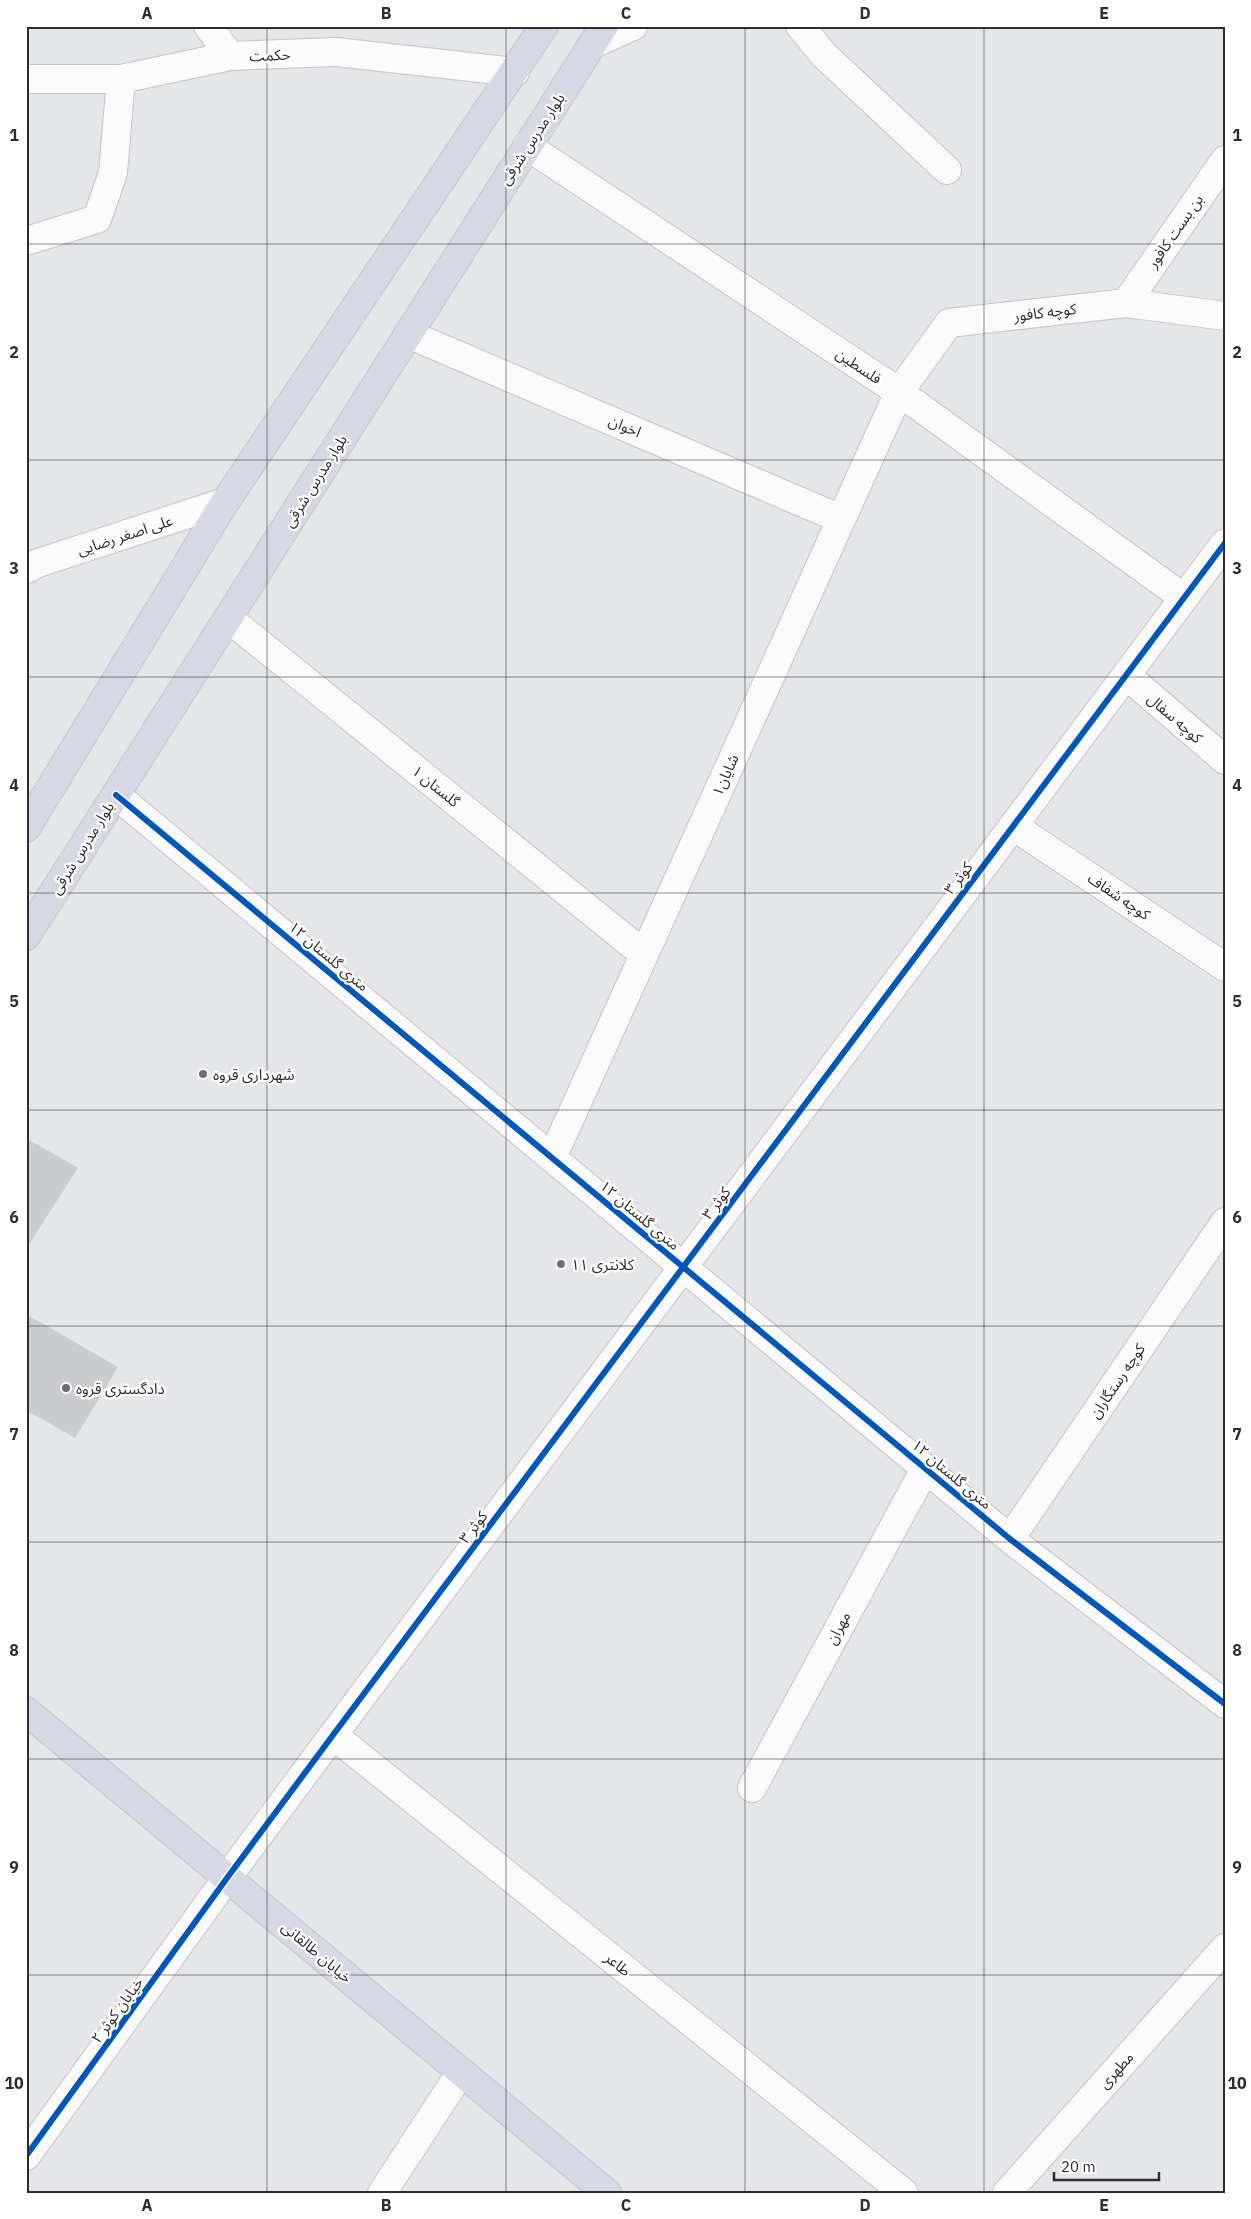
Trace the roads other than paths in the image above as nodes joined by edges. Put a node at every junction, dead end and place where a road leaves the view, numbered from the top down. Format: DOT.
graph roads {
  1 [pos="208,26"];
  2 [pos="544,26"];
  3 [pos="634,26"];
  4 [pos="800,26"];
  5 [pos="598,35"];
  6 [pos="230,56"];
  7 [pos="515,72"];
  8 [pos="26,79"];
  9 [pos="121,79"];
  10 [pos="527,146"];
  11 [pos="1225,160"];
  12 [pos="948,170"];
  13 [pos="26,241"];
  14 [pos="1126,303"];
  15 [pos="1225,316"];
  16 [pos="408,334"];
  17 [pos="899,392"];
  18 [pos="225,502"];
  19 [pos="841,519"];
  20 [pos="1225,543"];
  21 [pos="26,569"];
  22 [pos="1184,598"];
  23 [pos="228,618"];
  24 [pos="1126,675"];
  25 [pos="1225,760"];
  26 [pos="116,795"];
  27 [pos="1013,826"];
  28 [pos="26,828"];
  29 [pos="26,936"];
  30 [pos="644,954"];
  31 [pos="1225,967"];
  32 [pos="552,1158"];
  33 [pos="1225,1222"];
  34 [pos="683,1267"];
  35 [pos="925,1468"];
  36 [pos="1010,1539"];
  37 [pos="1225,1704"];
  38 [pos="26,1711"];
  39 [pos="333,1735"];
  40 [pos="752,1788"];
  41 [pos="227,1878"];
  42 [pos="1225,1948"];
  43 [pos="461,2072"];
  44 [pos="26,2156"];
  45 [pos="382,2193"];
  46 [pos="607,2193"];
  47 [pos="904,2193"];
  48 [pos="1007,2193"];
  1 -- 6 [label="street"];
  2 -- 7 [label="main road"];
  3 -- 5 [label="street"];
  4 -- 12 [label="street"];
  5 -- 10 [label="main road, بلوار مدرس شرقی"];
  6 -- 7 [label="street, حکمت"];
  6 -- 9 [label="street, حکمت"];
  7 -- 18 [label="main road"];
  8 -- 9 [label="street, حکمت"];
  9 -- 13 [label="street"];
  10 -- 16 [label="main road, بلوار مدرس شرقی"];
  10 -- 17 [label="street, فلسطین"];
  11 -- 14 [label="street, بن بست کافور"];
  14 -- 15 [label="street, کوچه کافور"];
  14 -- 17 [label="street, کوچه کافور"];
  16 -- 19 [label="street, اخوان"];
  16 -- 23 [label="main road, بلوار مدرس شرقی"];
  17 -- 19 [label="street, شایان۱"];
  17 -- 22 [label="street, فلسطین"];
  18 -- 21 [label="street, علی اصغر رضایی"];
  18 -- 28 [label="main road"];
  19 -- 30 [label="street, شایان۱"];
  20 -- 22 [label="street, کوثر ۳"];
  22 -- 24 [label="street, کوثر ۳"];
  23 -- 26 [label="main road, بلوار مدرس شرقی"];
  23 -- 30 [label="street, گلستان ۱"];
  24 -- 25 [label="street, کوچه سفال"];
  24 -- 27 [label="street, کوثر ۳"];
  26 -- 29 [label="main road, بلوار مدرس شرقی"];
  26 -- 32 [label="street, ۱۲ متری گلستان"];
  27 -- 31 [label="street, کوچه شفاف"];
  27 -- 34 [label="street, کوثر ۳"];
  30 -- 32 [label="street, شایان۱"];
  32 -- 34 [label="street, ۱۲ متری گلستان"];
  33 -- 36 [label="street, کوچه رستگاران"];
  34 -- 35 [label="street, ۱۲ متری گلستان"];
  34 -- 39 [label="street, کوثر ۳"];
  35 -- 36 [label="street, ۱۲ متری گلستان"];
  35 -- 40 [label="street, مهران"];
  36 -- 37 [label="street, ۱۲ متری گلستان"];
  38 -- 41 [label="main road, خیابان طالقانی"];
  39 -- 41 [label="street, کوثر ۳"];
  39 -- 47 [label="street, طاعر"];
  41 -- 43 [label="main road, خیابان طالقانی"];
  41 -- 44 [label="street, خیابان کوثر ۲"];
  42 -- 48 [label="street, مطهری"];
  43 -- 45 [label="street"];
  43 -- 46 [label="main road, خیابان طالقانی"];
}
